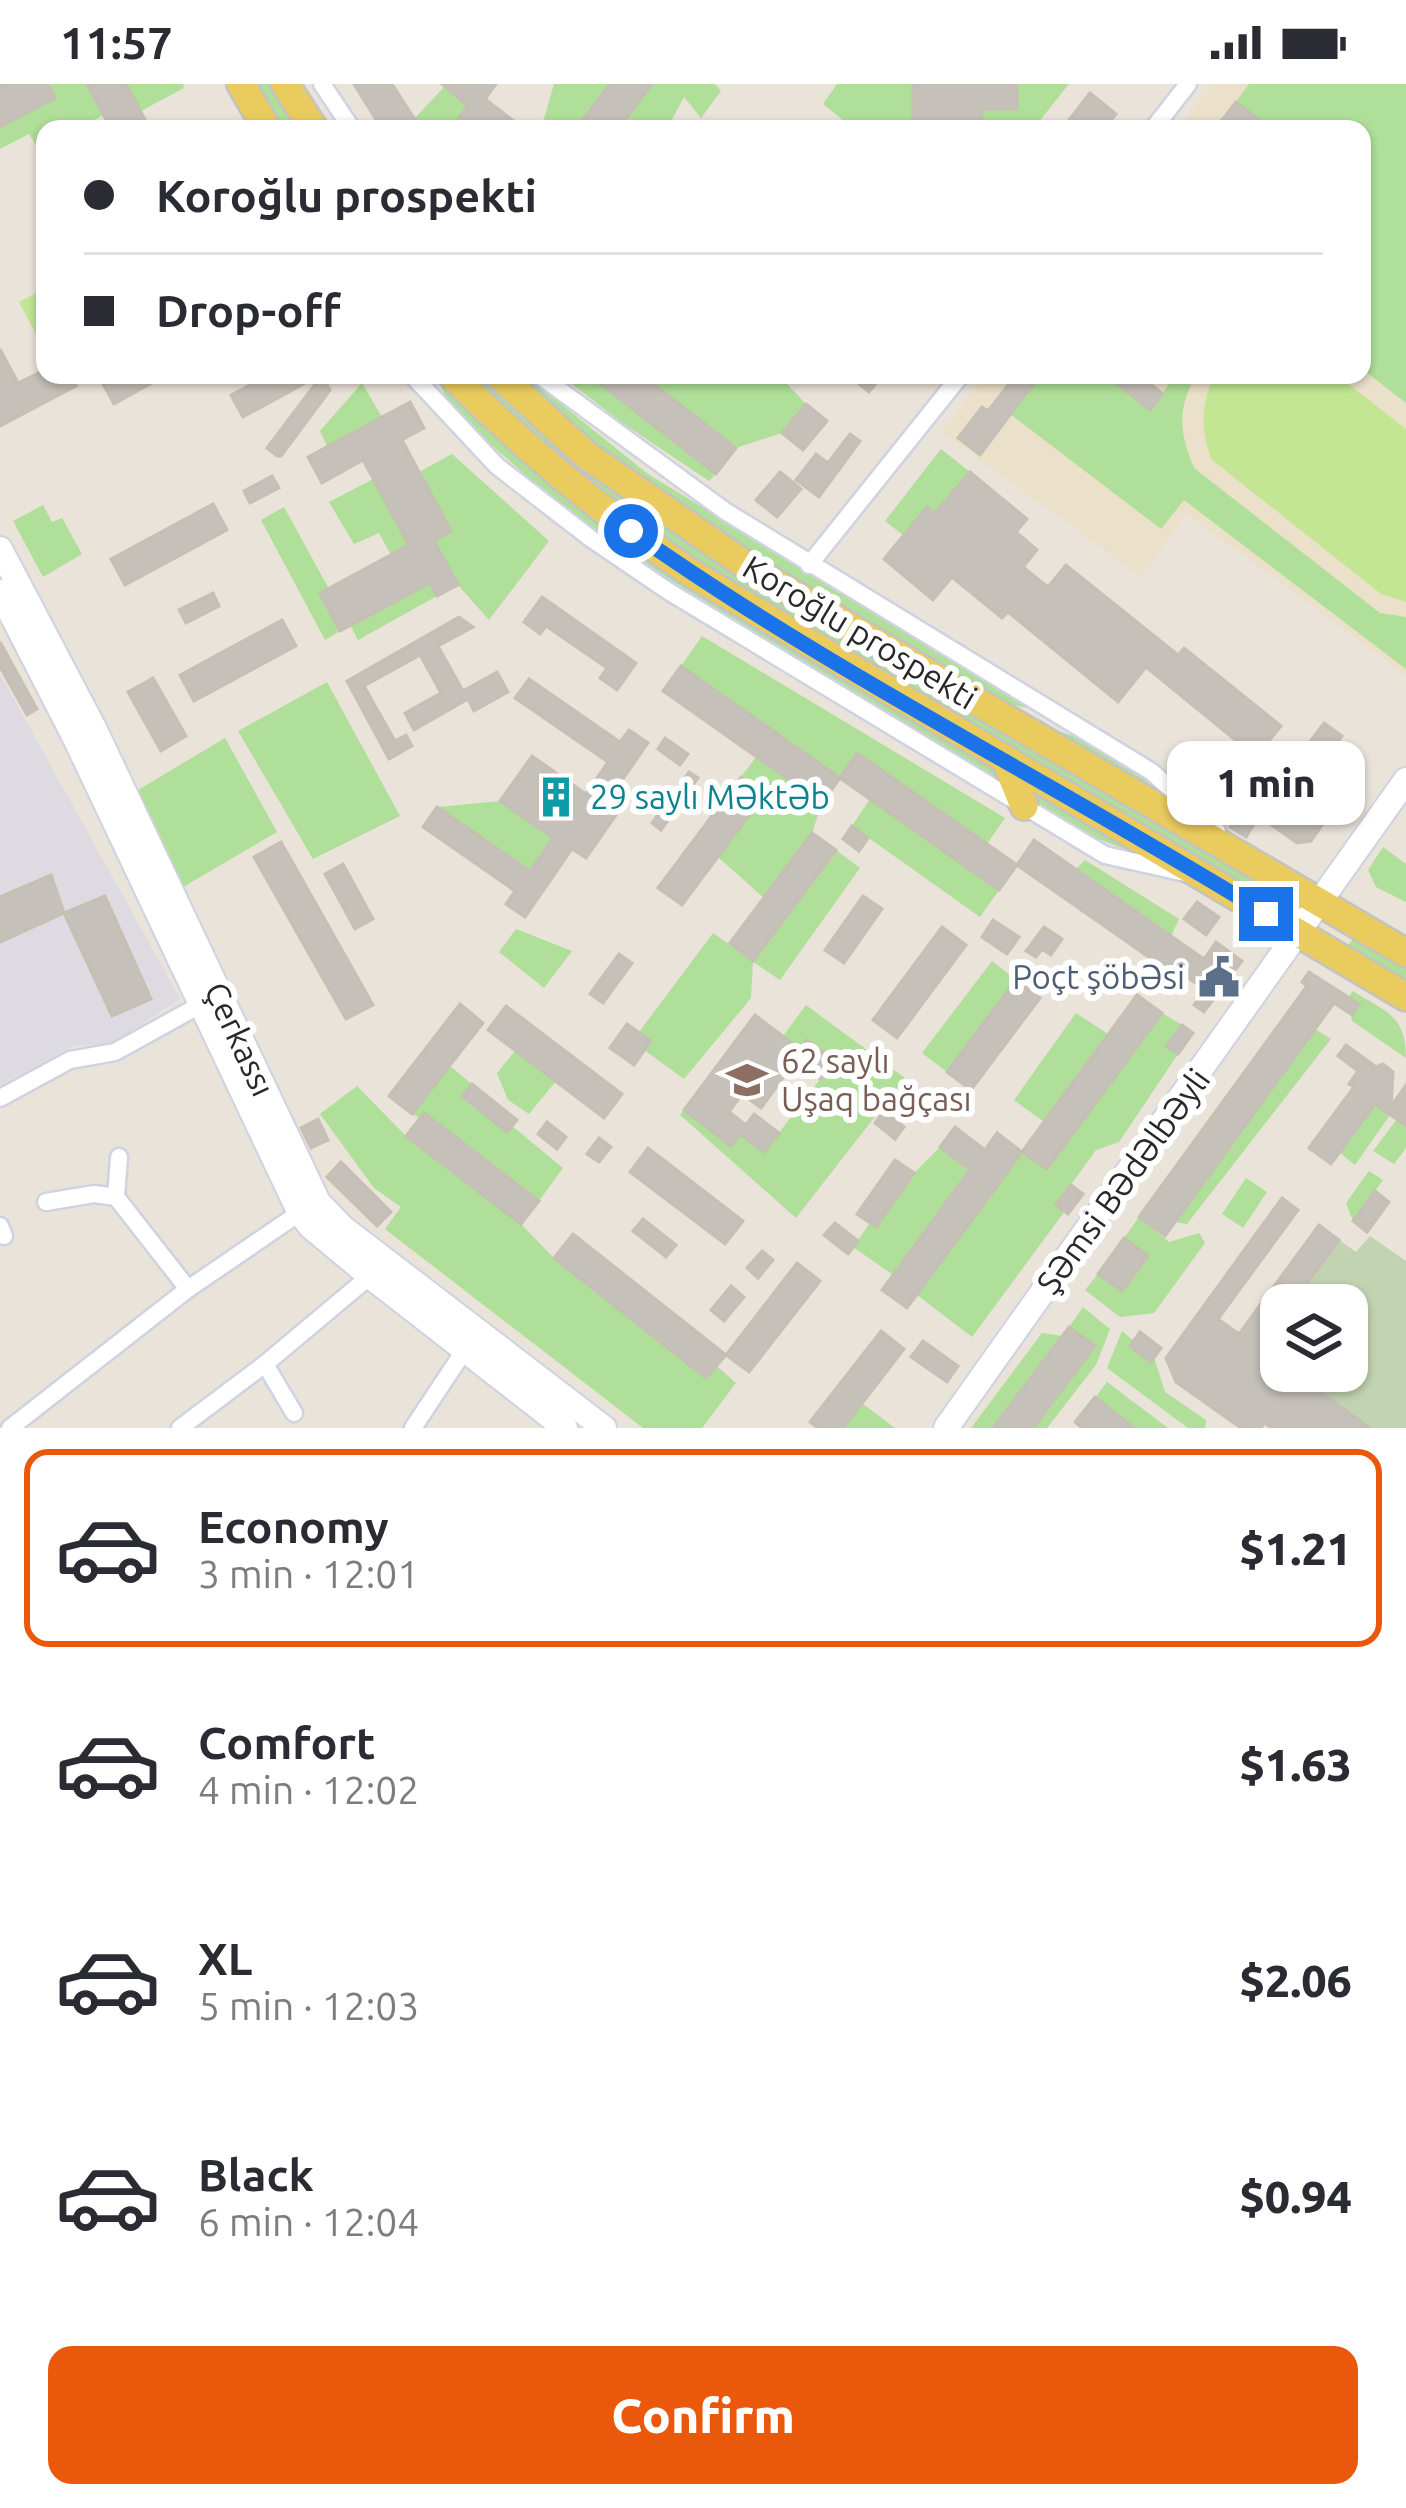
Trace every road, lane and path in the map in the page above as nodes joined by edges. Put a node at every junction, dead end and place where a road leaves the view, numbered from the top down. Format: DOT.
graph roads {
  1 [pos="285,84"];
  2 [pos="322,84"];
  3 [pos="1188,84"];
  4 [pos="244,90"];
  5 [pos="252,120"];
  6 [pos="262,120"];
  7 [pos="308,120"];
  8 [pos="346,120"];
  9 [pos="1160,120"];
  10 [pos="420,384"];
  11 [pos="461,384"];
  12 [pos="509,384"];
  13 [pos="551,384"];
  14 [pos="954,384"];
  15 [pos="0,549"];
  16 [pos="809,565"];
  17 [pos="0,592"];
  18 [pos="992,711"];
  19 [pos="1070,722"];
  20 [pos="1005,759"];
  21 [pos="1406,780"];
  22 [pos="1024,806"];
  23 [pos="1244,856"];
  24 [pos="1210,880"];
  25 [pos="1318,901"];
  26 [pos="1298,932"];
  27 [pos="1376,934"];
  28 [pos="1406,942"];
  29 [pos="1406,953"];
  30 [pos="1406,997"];
  31 [pos="200,1005"];
  32 [pos="0,1098"];
  33 [pos="118,1156"];
  34 [pos="116,1197"];
  35 [pos="46,1202"];
  36 [pos="309,1206"];
  37 [pos="370,1276"];
  38 [pos="188,1289"];
  39 [pos="464,1351"];
  40 [pos="266,1364"];
  41 [pos="293,1413"];
  42 [pos="10,1428"];
  43 [pos="180,1428"];
  44 [pos="412,1428"];
  45 [pos="565,1428"];
  46 [pos="604,1428"];
  47 [pos="946,1428"];
  1 -- 7 [label="main road"];
  2 -- 8 [label="street"];
  3 -- 9 [label="street"];
  4 -- 5 [label="street"];
  4 -- 6 [label="main road"];
  10 -- 22 [label="street"];
  11 -- 20 [label="main road, Koroğlu prospekti"];
  12 -- 18 [label="main road, Koroğlu prospekti"];
  13 -- 16 [label="street"];
  14 -- 16 [label="street"];
  15 -- 36 [label="street, Çerkassı"];
  16 -- 19 [label="street"];
  17 -- 31 [label="street, Çerkassı"];
  18 -- 19 [label="street"];
  18 -- 23 [label="main road, Koroğlu prospekti"];
  19 -- 23 [label="street"];
  20 -- 22 [label="main road"];
  20 -- 24 [label="main road, Koroğlu prospekti"];
  21 -- 25 [label="street, Şəmsi Bədəlbəyli"];
  22 -- 24 [label="street"];
  23 -- 25 [label="main road, Koroğlu prospekti"];
  24 -- 26 [label="main road, Koroğlu prospekti"];
  25 -- 26 [label="street, Şəmsi Bədəlbəyli"];
  25 -- 27 [label="main road, Koroğlu prospekti"];
  26 -- 30 [label="main road, Koroğlu prospekti"];
  26 -- 47 [label="street, Şəmsi Bədəlbəyli"];
  27 -- 28 [label="street"];
  27 -- 29 [label="main road"];
  31 -- 32 [label="street"];
  31 -- 36 [label="street, Çerkassı"];
  33 -- 34 [label="street"];
  34 -- 35 [label="street"];
  34 -- 38 [label="street"];
  36 -- 37 [label="street, Çerkassı"];
  36 -- 38 [label="street"];
  36 -- 46 [label="street, Çerkassı"];
  37 -- 39 [label="street, Çerkassı"];
  37 -- 40 [label="street"];
  38 -- 42 [label="street"];
  39 -- 44 [label="street"];
  39 -- 45 [label="street, Çerkassı"];
  40 -- 41 [label="street"];
  40 -- 43 [label="street"];
}
